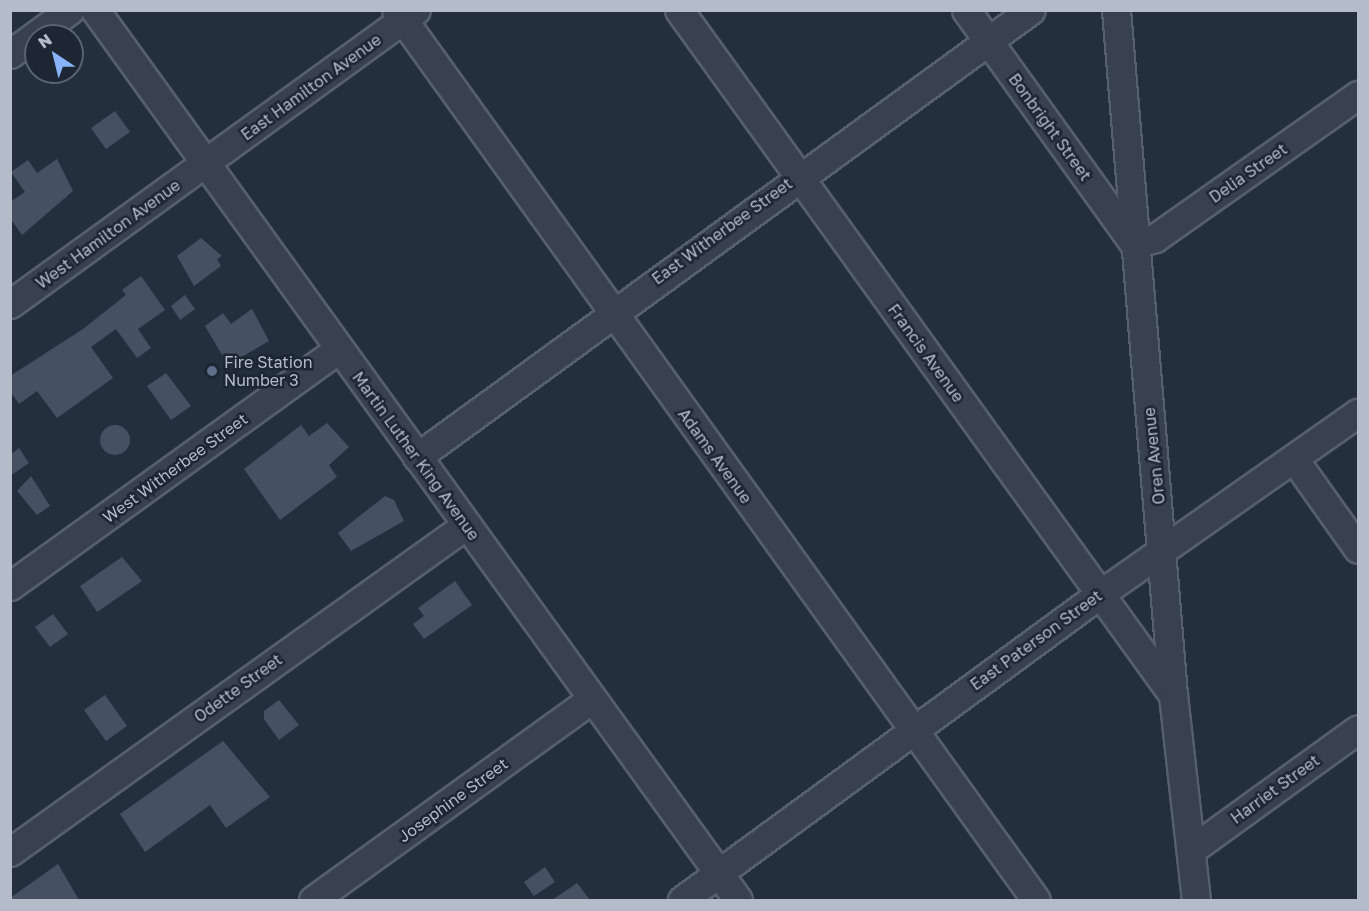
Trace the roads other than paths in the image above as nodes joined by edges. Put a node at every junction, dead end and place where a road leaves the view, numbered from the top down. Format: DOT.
graph roads {
  1 [pos="70,10"];
  2 [pos="95,10"];
  3 [pos="679,10"];
  4 [pos="966,10"];
  5 [pos="1031,10"];
  6 [pos="1116,10"];
  7 [pos="405,14"];
  8 [pos="987,40"];
  9 [pos="10,54"];
  10 [pos="1359,95"];
  11 [pos="205,164"];
  12 [pos="798,177"];
  13 [pos="1134,244"];
  14 [pos="10,304"];
  15 [pos="610,312"];
  16 [pos="339,349"];
  17 [pos="1359,413"];
  18 [pos="417,457"];
  19 [pos="1294,459"];
  20 [pos="466,525"];
  21 [pos="1359,549"];
  22 [pos="1163,550"];
  23 [pos="10,586"];
  24 [pos="1100,594"];
  25 [pos="1173,694"];
  26 [pos="592,699"];
  27 [pos="1359,729"];
  28 [pos="912,730"];
  29 [pos="1191,850"];
  30 [pos="10,852"];
  31 [pos="719,874"];
  32 [pos="313,900"];
  33 [pos="682,900"];
  34 [pos="738,900"];
  35 [pos="1036,900"];
  36 [pos="1196,900"];
  1 -- 9 [label="street"];
  2 -- 11 [label="street, Martin Luther King Avenue"];
  3 -- 12 [label="street, Francis Avenue"];
  4 -- 8 [label="street, Bonbright Street"];
  5 -- 8 [label="street, East Witherbee Street"];
  6 -- 13 [label="street, Oren Avenue"];
  7 -- 11 [label="street, East Hamilton Avenue"];
  7 -- 15 [label="street, Adams Avenue"];
  8 -- 12 [label="street, East Witherbee Street"];
  8 -- 13 [label="street, Bonbright Street"];
  10 -- 13 [label="street, Delia Street"];
  11 -- 14 [label="street, West Hamilton Avenue"];
  11 -- 16 [label="street, Martin Luther King Avenue"];
  12 -- 15 [label="street, East Witherbee Street"];
  12 -- 24 [label="street, Francis Avenue"];
  13 -- 22 [label="street, Oren Avenue"];
  15 -- 18 [label="street, East Witherbee Street"];
  15 -- 28 [label="street, Adams Avenue"];
  16 -- 18 [label="street, Martin Luther King Avenue"];
  16 -- 23 [label="street, West Witherbee Street"];
  17 -- 19 [label="street, East Paterson Street"];
  18 -- 20 [label="street, Martin Luther King Avenue"];
  19 -- 21 [label="street"];
  19 -- 22 [label="street, East Paterson Street"];
  20 -- 26 [label="street, Martin Luther King Avenue"];
  20 -- 30 [label="street, Odette Street"];
  22 -- 24 [label="street, East Paterson Street"];
  22 -- 25 [label="street, Oren Avenue"];
  24 -- 25 [label="street, Francis Avenue"];
  24 -- 28 [label="street, East Paterson Street"];
  25 -- 29 [label="street, Oren Avenue"];
  26 -- 31 [label="street, Martin Luther King Avenue"];
  26 -- 32 [label="street, Josephine Street"];
  27 -- 29 [label="street, Harriet Street"];
  28 -- 31 [label="street, East Paterson Street"];
  28 -- 35 [label="street, Adams Avenue"];
  29 -- 36 [label="street, Oren Avenue"];
  31 -- 33 [label="street, East Paterson Street"];
  31 -- 34 [label="street, Martin Luther King Avenue"];
}
